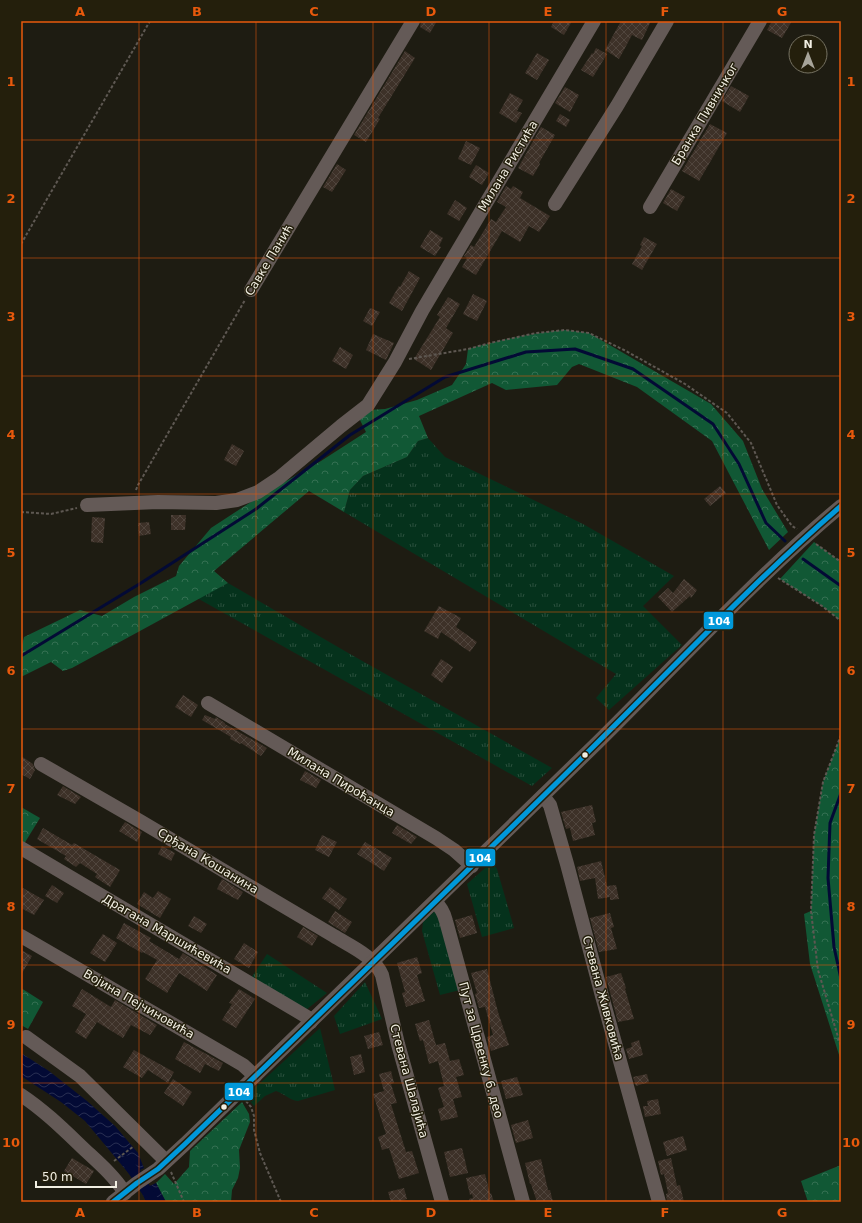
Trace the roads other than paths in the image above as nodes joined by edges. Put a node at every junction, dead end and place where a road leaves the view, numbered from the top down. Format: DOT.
graph roads {
  1 [pos="413,21"];
  2 [pos="594,21"];
  3 [pos="667,21"];
  4 [pos="760,21"];
  5 [pos="555,204"];
  6 [pos="650,207"];
  7 [pos="251,290"];
  8 [pos="87,505"];
  9 [pos="841,506"];
  10 [pos="208,703"];
  11 [pos="41,764"];
  12 [pos="543,796"];
  13 [pos="21,848"];
  14 [pos="472,866"];
  15 [pos="435,902"];
  16 [pos="21,936"];
  17 [pos="373,962"];
  18 [pos="311,1022"];
  19 [pos="26,1038"];
  20 [pos="255,1076"];
  21 [pos="21,1095"];
  22 [pos="166,1161"];
  23 [pos="120,1198"];
  24 [pos="442,1202"];
  25 [pos="523,1202"];
  26 [pos="659,1202"];
  1 -- 7 [label="street, Савке Панић"];
  2 -- 8 [label="street, Милана Ристића"];
  3 -- 5 [label="street"];
  4 -- 6 [label="street, Бранка Пивничког"];
  9 -- 12 [label="street"];
  10 -- 14 [label="street, Милана Пироћанца"];
  11 -- 17 [label="street, Срђана Кошанина"];
  12 -- 14 [label="street"];
  12 -- 26 [label="street, Стевана Живковића"];
  13 -- 18 [label="street, Драгана Маршићевића"];
  14 -- 15 [label="street"];
  15 -- 17 [label="street"];
  15 -- 25 [label="street, Пут за Црвенку 6. део"];
  16 -- 20 [label="street, Војина Пејчиновића"];
  17 -- 18 [label="street"];
  17 -- 24 [label="street, Стевана Шалајића"];
  18 -- 20 [label="street"];
  19 -- 22 [label="street"];
  20 -- 22 [label="street"];
  21 -- 23 [label="street"];
  22 -- 23 [label="street"];
}
